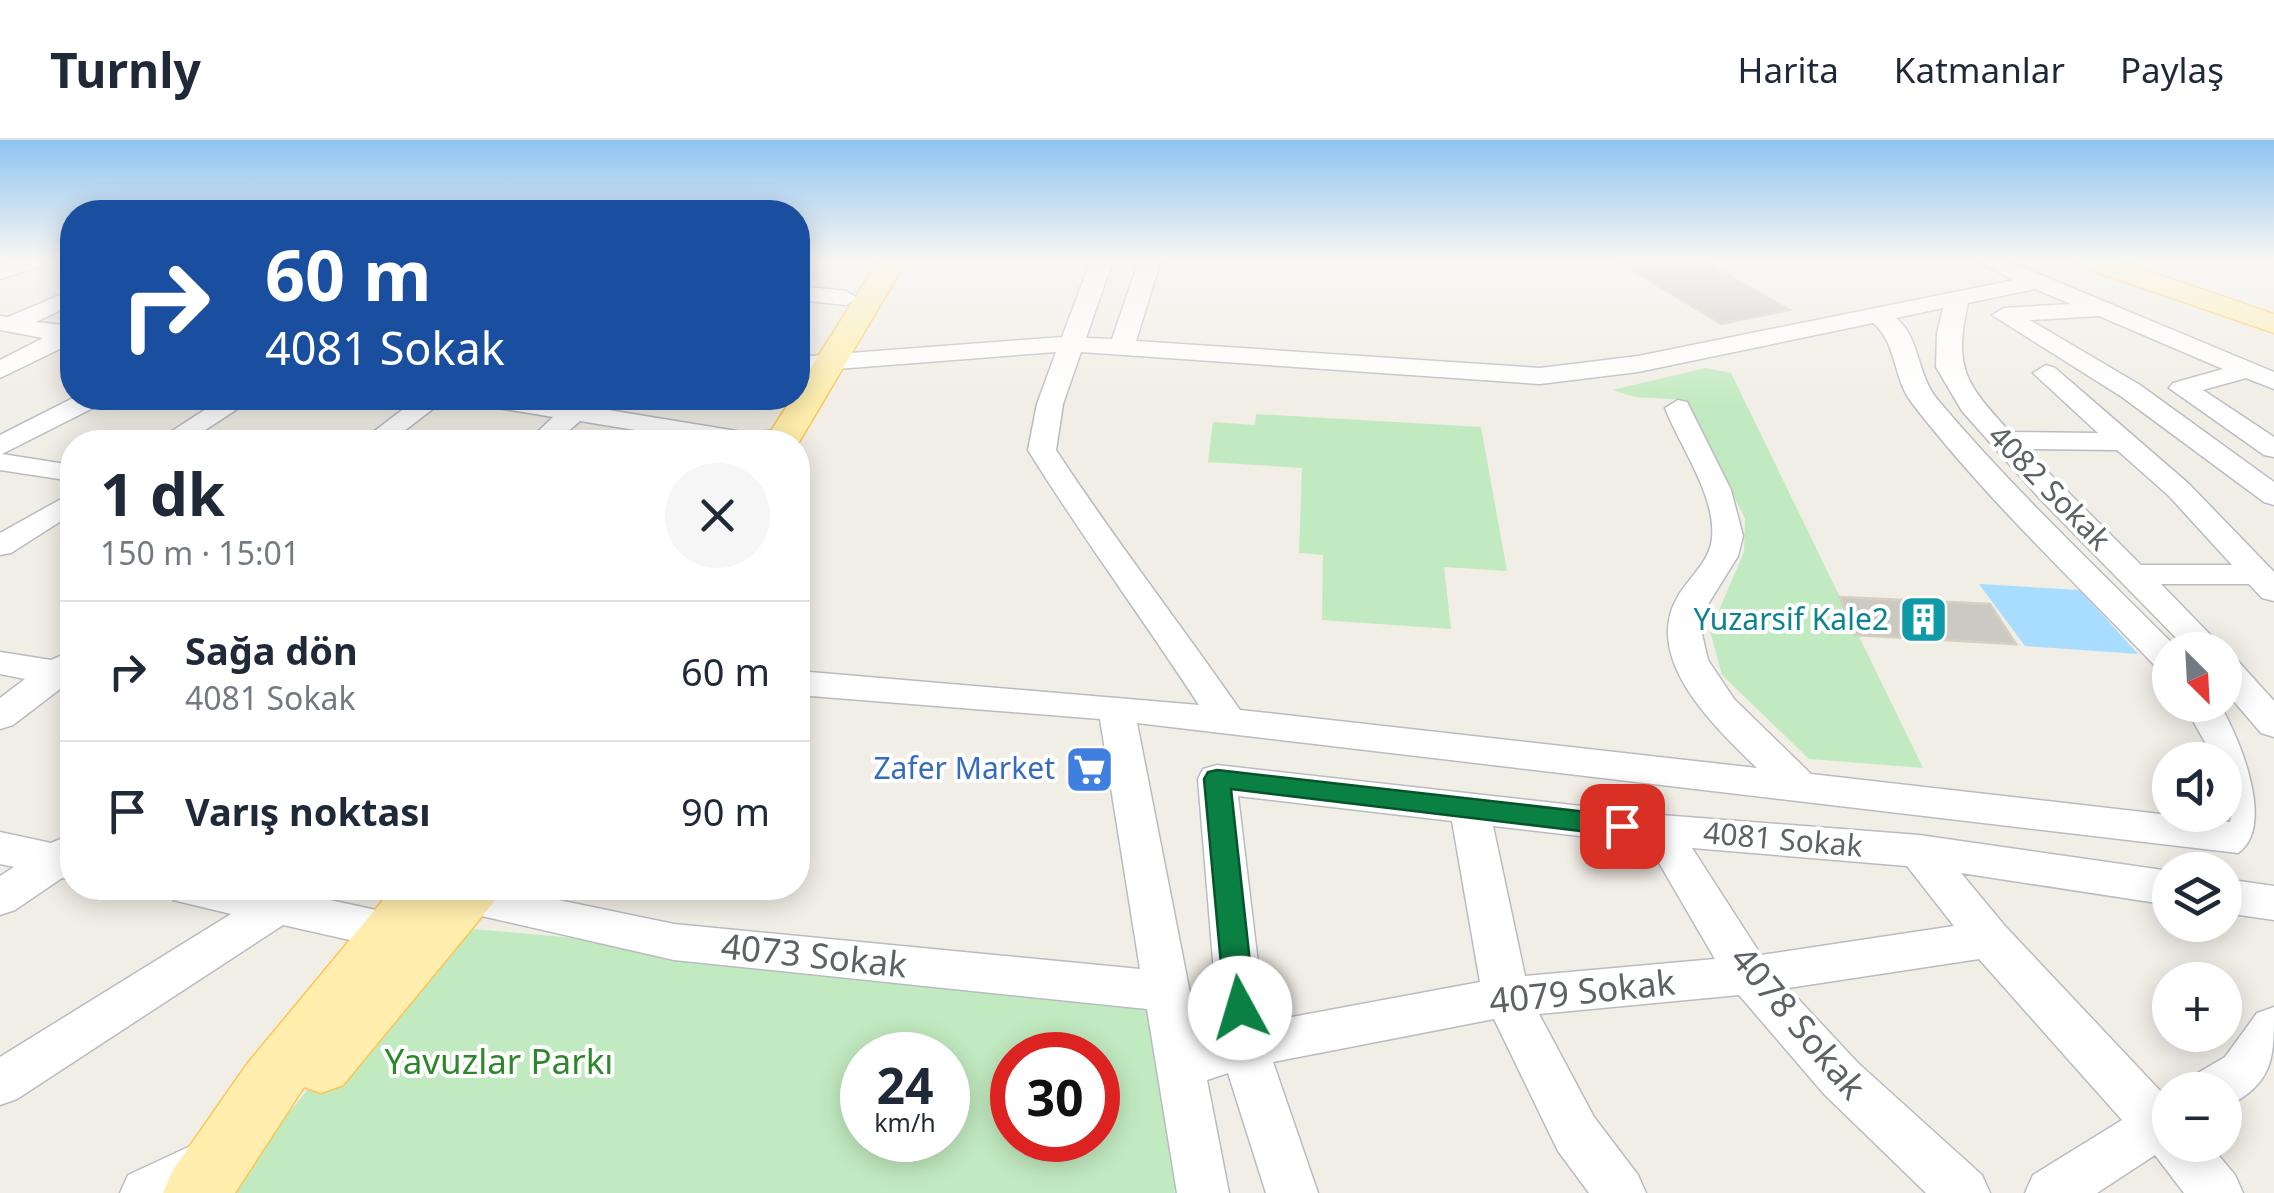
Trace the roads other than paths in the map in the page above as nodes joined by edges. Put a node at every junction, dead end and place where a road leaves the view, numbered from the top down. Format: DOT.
graph roads {
  1 [pos="41,309"];
  2 [pos="840,309"];
  3 [pos="854,309"];
  4 [pos="1083,309"];
  5 [pos="1134,309"];
  6 [pos="1903,309"];
  7 [pos="1954,309"];
  8 [pos="2084,309"];
  9 [pos="2103,309"];
  10 [pos="2231,309"];
  11 [pos="1877,314"];
  12 [pos="6,324"];
  13 [pos="2274,324"];
  14 [pos="60,332"];
  15 [pos="60,340"];
  16 [pos="1070,344"];
  17 [pos="1122,346"];
  18 [pos="810,361"];
  19 [pos="810,362"];
  20 [pos="810,366"];
  21 [pos="0,370"];
  22 [pos="2248,370"];
  23 [pos="2046,372"];
  24 [pos="2274,381"];
  25 [pos="1678,408"];
  26 [pos="69,410"];
  27 [pos="222,410"];
  28 [pos="417,410"];
  29 [pos="577,410"];
  30 [pos="614,410"];
  31 [pos="188,430"];
  32 [pos="389,430"];
  33 [pos="554,430"];
  34 [pos="712,430"];
  35 [pos="2002,440"];
  36 [pos="2121,442"];
  37 [pos="0,446"];
  38 [pos="2274,449"];
  39 [pos="0,462"];
  40 [pos="60,472"];
  41 [pos="2274,496"];
  42 [pos="60,509"];
  43 [pos="0,546"];
  44 [pos="2135,575"];
  45 [pos="2265,583"];
  46 [pos="2190,632"];
  47 [pos="2152,642"];
  48 [pos="0,663"];
  49 [pos="60,669"];
  50 [pos="60,675"];
  51 [pos="810,685"];
  52 [pos="2242,687"];
  53 [pos="1116,708"];
  54 [pos="0,716"];
  55 [pos="1230,722"];
  56 [pos="2212,722"];
  57 [pos="2274,724"];
  58 [pos="1800,788"];
  59 [pos="1470,808"];
  60 [pos="1660,830"];
  61 [pos="0,848"];
  62 [pos="1919,851"];
  63 [pos="60,857"];
  64 [pos="60,863"];
  65 [pos="2152,885"];
  66 [pos="0,898"];
  67 [pos="2242,898"];
  68 [pos="249,900"];
  69 [pos="438,901"];
  70 [pos="2274,903"];
  71 [pos="279,906"];
  72 [pos="1989,939"];
  73 [pos="1752,975"];
  74 [pos="1166,991"];
  75 [pos="1506,997"];
  76 [pos="2274,1028"];
  77 [pos="1244,1047"];
  78 [pos="1179,1067"];
  79 [pos="2242,1072"];
  80 [pos="0,1083"];
  81 [pos="2152,1113"];
  82 [pos="2152,1140"];
  83 [pos="221,1158"];
  84 [pos="2193,1162"];
  85 [pos="146,1193"];
  86 [pos="1203,1193"];
  87 [pos="1292,1193"];
  88 [pos="1620,1193"];
  89 [pos="1964,1193"];
  90 [pos="2050,1193"];
  91 [pos="2217,1193"];
  1 -- 12 [label="street"];
  2 -- 18 [label="main road"];
  3 -- 19 [label="main road"];
  4 -- 16 [label="street"];
  5 -- 17 [label="street"];
  6 -- 11 [label="street"];
  7 -- 35 [label="street, 4082 Sokak"];
  8 -- 41 [label="street"];
  9 -- 22 [label="street"];
  10 -- 13 [label="main road"];
  11 -- 17 [label="street"];
  11 -- 47 [label="street"];
  12 -- 14 [label="street"];
  15 -- 21 [label="street"];
  16 -- 17 [label="street"];
  16 -- 20 [label="street"];
  16 -- 55 [label="street"];
  22 -- 24 [label="street"];
  22 -- 38 [label="street"];
  23 -- 36 [label="street"];
  25 -- 58 [label="street"];
  26 -- 37 [label="street"];
  27 -- 31 [label="street"];
  28 -- 32 [label="street"];
  29 -- 33 [label="street"];
  30 -- 34 [label="street"];
  35 -- 36 [label="street"];
  35 -- 44 [label="street, 4082 Sokak"];
  36 -- 45 [label="street"];
  39 -- 40 [label="street"];
  42 -- 43 [label="street"];
  44 -- 45 [label="street"];
  44 -- 46 [label="street, 4082 Sokak"];
  48 -- 49 [label="street"];
  50 -- 54 [label="street"];
  51 -- 53 [label="street"];
  52 -- 57 [label="street"];
  53 -- 55 [label="street"];
  53 -- 74 [label="street"];
  55 -- 58 [label="street"];
  56 -- 58 [label="street"];
  59 -- 60 [label="street, 4081 Sokak"];
  59 -- 75 [label="street"];
  59 -- 77 [label="street, 4081 Sokak"];
  60 -- 62 [label="street, 4081 Sokak"];
  60 -- 73 [label="street, 4078 Sokak"];
  61 -- 63 [label="street"];
  62 -- 65 [label="street, 4081 Sokak"];
  62 -- 72 [label="street"];
  64 -- 66 [label="street"];
  67 -- 70 [label="street"];
  68 -- 71 [label="street, 4073 Sokak"];
  69 -- 71 [label="street, 4073 Sokak"];
  69 -- 74 [label="street, 4073 Sokak"];
  69 -- 83 [label="main road"];
  69 -- 83 [label="main road"];
  71 -- 80 [label="street"];
  72 -- 73 [label="street, 4079 Sokak"];
  72 -- 81 [label="street"];
  73 -- 75 [label="street, 4079 Sokak"];
  73 -- 89 [label="street, 4078 Sokak"];
  74 -- 78 [label="street"];
  75 -- 77 [label="street, 4079 Sokak"];
  75 -- 88 [label="street"];
  76 -- 79 [label="street"];
  77 -- 78 [label="street, 4079 Sokak"];
  77 -- 87 [label="street"];
  78 -- 86 [label="street"];
  82 -- 90 [label="street"];
  83 -- 85 [label="street"];
  84 -- 91 [label="street"];
}
